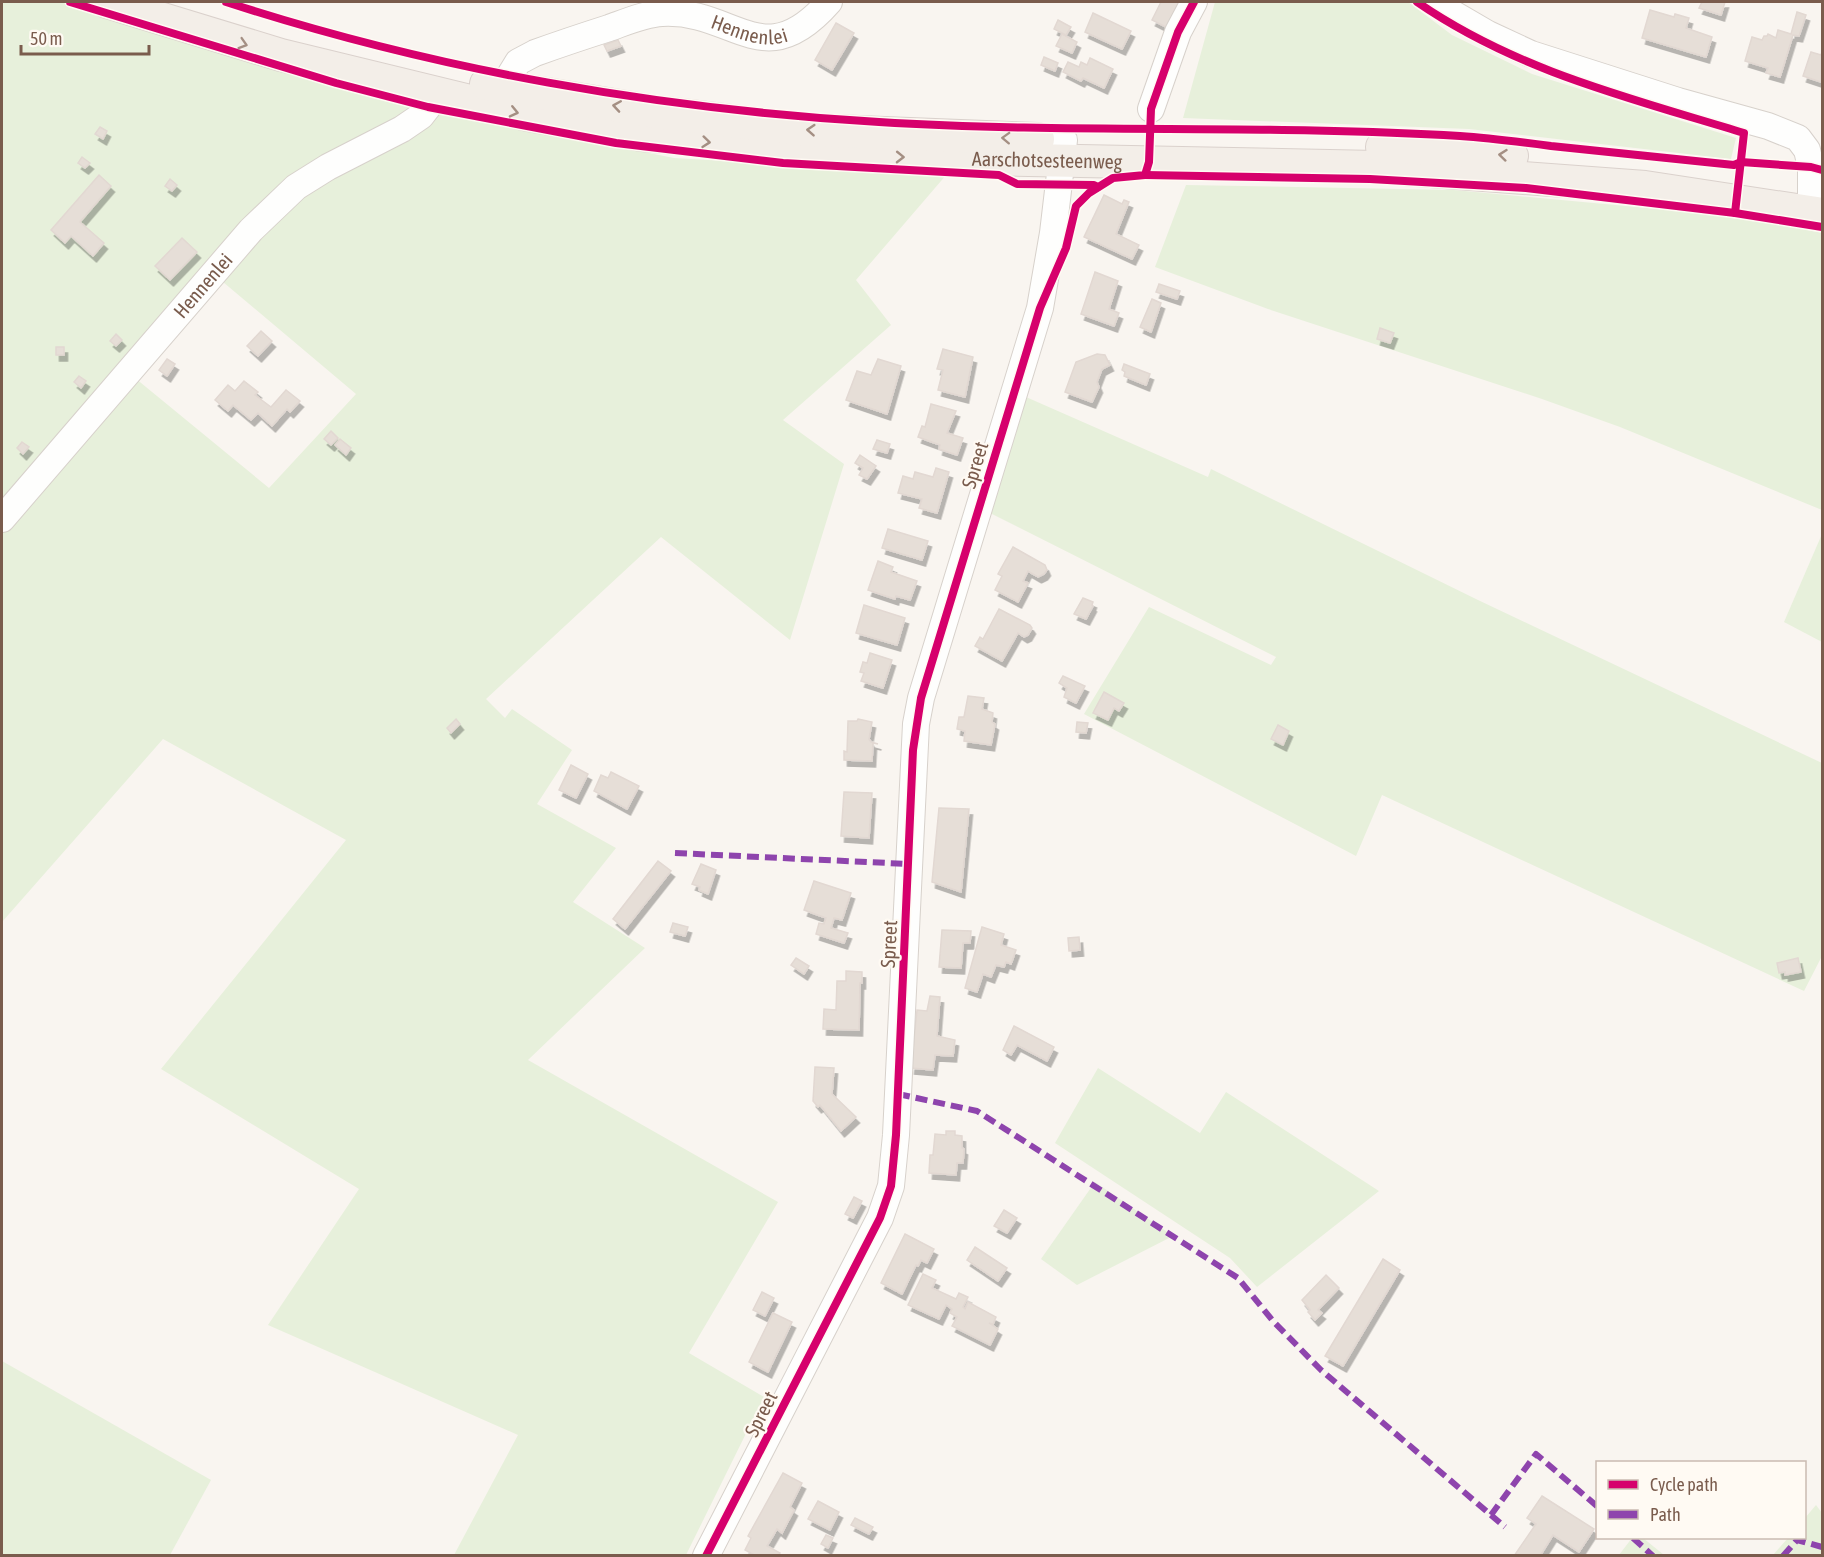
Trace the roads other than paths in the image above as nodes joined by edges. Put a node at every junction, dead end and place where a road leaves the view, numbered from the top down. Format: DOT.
graph roads {
  1 [pos="107,2"];
  2 [pos="181,2"];
  3 [pos="829,2"];
  4 [pos="1194,2"];
  5 [pos="1432,2"];
  6 [pos="502,88"];
  7 [pos="433,93"];
  8 [pos="1151,109"];
  9 [pos="1063,150"];
  10 [pos="1817,202"];
  11 [pos="2,519"];
  12 [pos="706,1556"];
  1 -- 7 [label="main road, Aarschotsesteenweg, one-way"];
  2 -- 6 [label="main road, Aarschotsesteenweg"];
  3 -- 6 [label="street, Hennenlei"];
  4 -- 8 [label="street"];
  5 -- 10 [label="street"];
  9 -- 6 [label="main road, Aarschotsesteenweg, one-way"];
  7 -- 9 [label="main road, Aarschotsesteenweg, one-way"];
  7 -- 11 [label="street, Hennenlei"];
  9 -- 10 [label="main road, Aarschotsesteenweg"];
  9 -- 12 [label="street, Spreet"];
}
